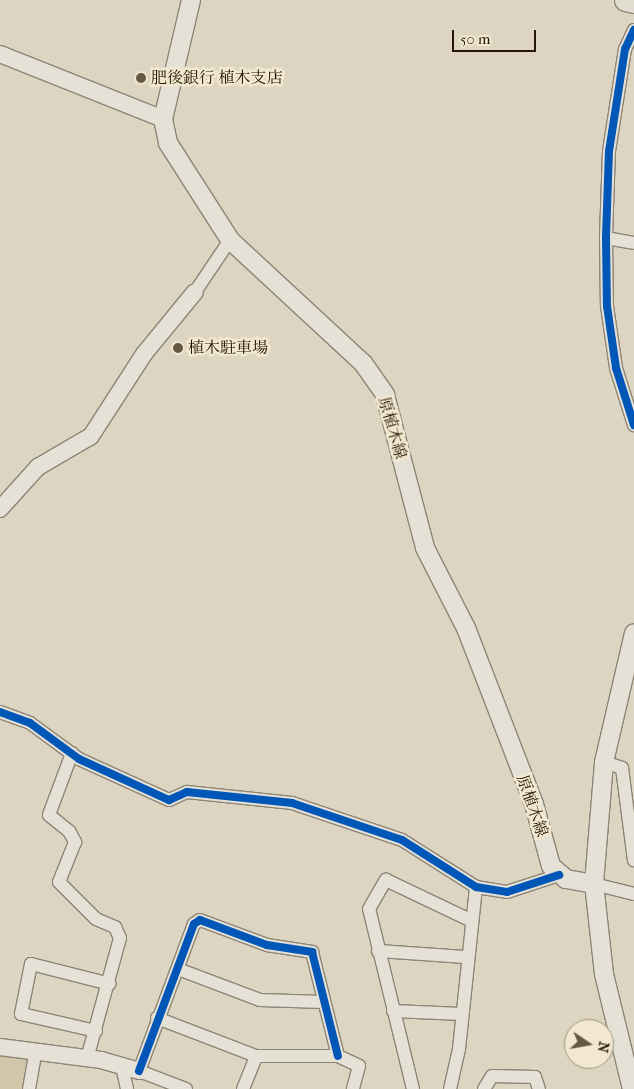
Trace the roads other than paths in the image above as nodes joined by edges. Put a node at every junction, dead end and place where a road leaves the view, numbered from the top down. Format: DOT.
graph roads {
  1 [pos="191,0"];
  2 [pos="625,0"];
  3 [pos="634,2"];
  4 [pos="634,30"];
  5 [pos="0,54"];
  6 [pos="163,119"];
  7 [pos="606,238"];
  8 [pos="230,240"];
  9 [pos="634,243"];
  10 [pos="195,292"];
  11 [pos="634,388"];
  12 [pos="621,393"];
  13 [pos="634,425"];
  14 [pos="0,509"];
  15 [pos="634,633"];
  16 [pos="629,676"];
  17 [pos="0,712"];
  18 [pos="72,754"];
  19 [pos="604,762"];
  20 [pos="633,837"];
  21 [pos="634,860"];
  22 [pos="559,875"];
  23 [pos="594,884"];
  24 [pos="476,887"];
  25 [pos="634,894"];
  26 [pos="470,920"];
  27 [pos="378,951"];
  28 [pos="466,957"];
  29 [pos="178,969"];
  30 [pos="110,984"];
  31 [pos="324,1002"];
  32 [pos="393,1011"];
  33 [pos="462,1014"];
  34 [pos="157,1018"];
  35 [pos="96,1031"];
  36 [pos="0,1047"];
  37 [pos="35,1055"];
  38 [pos="256,1056"];
  39 [pos="338,1056"];
  40 [pos="88,1059"];
  41 [pos="122,1067"];
  42 [pos="139,1071"];
  43 [pos="29,1089"];
  44 [pos="126,1089"];
  45 [pos="185,1089"];
  46 [pos="243,1089"];
  47 [pos="353,1089"];
  48 [pos="413,1089"];
  49 [pos="450,1089"];
  50 [pos="484,1089"];
  51 [pos="539,1089"];
  52 [pos="632,1089"];
  1 -- 6 [label="main road, 原植木線"];
  2 -- 3 [label="highway"];
  4 -- 7 [label="street"];
  5 -- 6 [label="street"];
  6 -- 8 [label="main road, 原植木線"];
  7 -- 9 [label="street"];
  7 -- 12 [label="street"];
  8 -- 10 [label="street"];
  8 -- 22 [label="main road, 原植木線"];
  10 -- 14 [label="street"];
  11 -- 12 [label="street"];
  12 -- 13 [label="street"];
  15 -- 16 [label="main road"];
  16 -- 19 [label="main road"];
  17 -- 18 [label="street"];
  18 -- 24 [label="street"];
  18 -- 30 [label="street"];
  19 -- 20 [label="street"];
  19 -- 23 [label="main road"];
  20 -- 21 [label="street"];
  22 -- 23 [label="main road"];
  22 -- 24 [label="street"];
  23 -- 25 [label="street"];
  23 -- 52 [label="main road"];
  24 -- 26 [label="street"];
  26 -- 27 [label="street"];
  26 -- 28 [label="street"];
  27 -- 28 [label="street"];
  27 -- 32 [label="street"];
  28 -- 33 [label="street"];
  29 -- 31 [label="street"];
  29 -- 31 [label="street"];
  29 -- 34 [label="street"];
  30 -- 35 [label="street"];
  30 -- 35 [label="street"];
  31 -- 39 [label="street"];
  32 -- 33 [label="street"];
  32 -- 48 [label="street"];
  33 -- 49 [label="street"];
  34 -- 38 [label="street"];
  34 -- 42 [label="street"];
  35 -- 40 [label="street"];
  36 -- 37 [label="street"];
  37 -- 40 [label="street"];
  37 -- 43 [label="street"];
  38 -- 39 [label="street"];
  38 -- 46 [label="street"];
  39 -- 47 [label="street"];
  40 -- 41 [label="street"];
  41 -- 42 [label="street"];
  41 -- 44 [label="street"];
  42 -- 45 [label="street"];
  50 -- 51 [label="street"];
}
